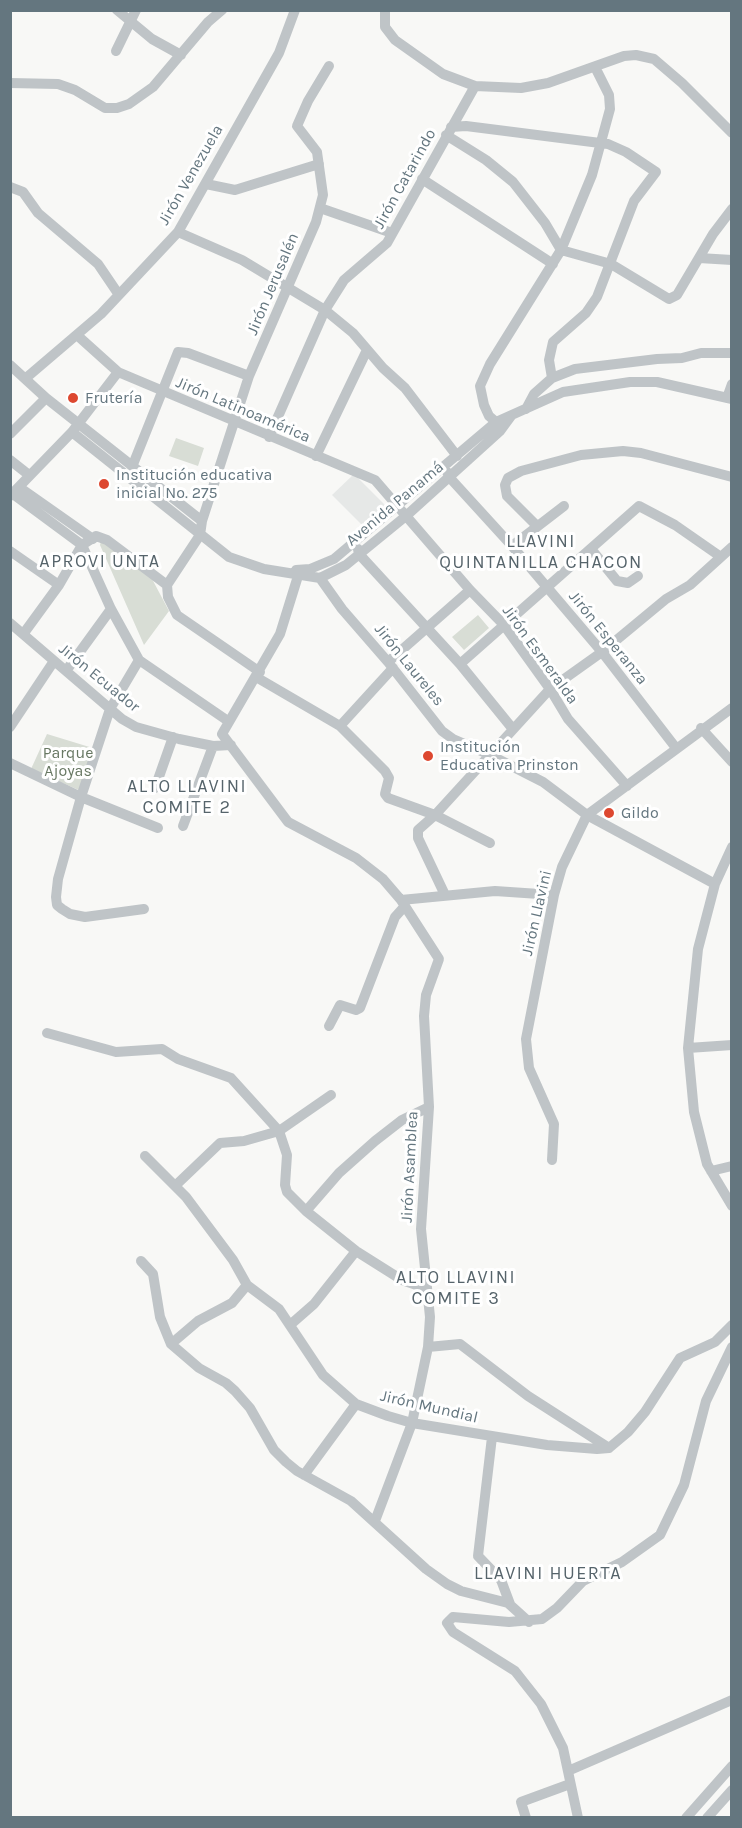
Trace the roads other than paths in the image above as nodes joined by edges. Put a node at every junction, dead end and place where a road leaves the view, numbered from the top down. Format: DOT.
graph roads {
  1 [pos="117,10"];
  2 [pos="136,10"];
  3 [pos="222,10"];
  4 [pos="295,10"];
  5 [pos="385,10"];
  6 [pos="131,21"];
  7 [pos="116,51"];
  8 [pos="181,55"];
  9 [pos="329,66"];
  10 [pos="595,67"];
  11 [pos="10,83"];
  12 [pos="475,86"];
  13 [pos="449,131"];
  14 [pos="732,133"];
  15 [pos="601,143"];
  16 [pos="319,164"];
  17 [pos="422,179"];
  18 [pos="206,184"];
  19 [pos="10,187"];
  20 [pos="320,208"];
  21 [pos="732,209"];
  22 [pos="178,232"];
  23 [pos="392,233"];
  24 [pos="561,250"];
  25 [pos="699,258"];
  26 [pos="732,260"];
  27 [pos="553,264"];
  28 [pos="611,264"];
  29 [pos="289,288"];
  30 [pos="119,295"];
  31 [pos="325,310"];
  32 [pos="78,336"];
  33 [pos="367,350"];
  34 [pos="732,353"];
  35 [pos="10,365"];
  36 [pos="118,372"];
  37 [pos="249,376"];
  38 [pos="26,378"];
  39 [pos="552,378"];
  40 [pos="732,384"];
  41 [pos="160,392"];
  42 [pos="46,398"];
  43 [pos="729,399"];
  44 [pos="526,409"];
  45 [pos="511,416"];
  46 [pos="234,421"];
  47 [pos="496,422"];
  48 [pos="74,427"];
  49 [pos="10,434"];
  50 [pos="269,437"];
  51 [pos="316,456"];
  52 [pos="457,456"];
  53 [pos="10,460"];
  54 [pos="445,465"];
  55 [pos="132,467"];
  56 [pos="29,475"];
  57 [pos="732,477"];
  58 [pos="450,478"];
  59 [pos="14,493"];
  60 [pos="399,506"];
  61 [pos="564,506"];
  62 [pos="406,516"];
  63 [pos="202,520"];
  64 [pos="536,525"];
  65 [pos="200,535"];
  66 [pos="93,539"];
  67 [pos="356,540"];
  68 [pos="82,545"];
  69 [pos="512,546"];
  70 [pos="732,546"];
  71 [pos="591,549"];
  72 [pos="10,551"];
  73 [pos="359,554"];
  74 [pos="721,557"];
  75 [pos="281,573"];
  76 [pos="298,576"];
  77 [pos="639,576"];
  78 [pos="320,578"];
  79 [pos="59,585"];
  80 [pos="167,585"];
  81 [pos="547,587"];
  82 [pos="470,590"];
  83 [pos="111,609"];
  84 [pos="10,623"];
  85 [pos="504,625"];
  86 [pos="427,626"];
  87 [pos="24,633"];
  88 [pos="602,652"];
  89 [pos="139,660"];
  90 [pos="54,661"];
  91 [pos="460,664"];
  92 [pos="391,665"];
  93 [pos="66,671"];
  94 [pos="258,675"];
  95 [pos="550,689"];
  96 [pos="732,708"];
  97 [pos="110,709"];
  98 [pos="228,721"];
  99 [pos="340,726"];
  100 [pos="10,727"];
  101 [pos="512,728"];
  102 [pos="702,728"];
  103 [pos="173,737"];
  104 [pos="231,745"];
  105 [pos="213,746"];
  106 [pos="676,748"];
  107 [pos="488,754"];
  108 [pos="732,762"];
  109 [pos="10,763"];
  110 [pos="627,786"];
  111 [pos="155,788"];
  112 [pos="81,797"];
  113 [pos="435,815"];
  114 [pos="588,815"];
  115 [pos="183,826"];
  116 [pos="158,828"];
  117 [pos="490,843"];
  118 [pos="732,848"];
  119 [pos="715,884"];
  120 [pos="445,895"];
  121 [pos="554,895"];
  122 [pos="402,903"];
  123 [pos="144,909"];
  124 [pos="329,1026"];
  125 [pos="47,1033"];
  126 [pos="732,1045"];
  127 [pos="688,1048"];
  128 [pos="331,1095"];
  129 [pos="429,1107"];
  130 [pos="279,1131"];
  131 [pos="145,1156"];
  132 [pos="552,1160"];
  133 [pos="732,1166"];
  134 [pos="711,1172"];
  135 [pos="175,1186"];
  136 [pos="732,1206"];
  137 [pos="306,1211"];
  138 [pos="356,1251"];
  139 [pos="141,1261"];
  140 [pos="247,1285"];
  141 [pos="425,1288"];
  142 [pos="290,1324"];
  143 [pos="732,1325"];
  144 [pos="171,1344"];
  145 [pos="428,1347"];
  146 [pos="732,1347"];
  147 [pos="356,1404"];
  148 [pos="412,1423"];
  149 [pos="492,1437"];
  150 [pos="609,1448"];
  151 [pos="304,1475"];
  152 [pos="375,1521"];
  153 [pos="510,1604"];
  154 [pos="529,1622"];
  155 [pos="732,1700"];
  156 [pos="732,1766"];
  157 [pos="568,1771"];
  158 [pos="570,1784"];
  159 [pos="732,1790"];
  160 [pos="526,1818"];
  161 [pos="578,1818"];
  162 [pos="686,1818"];
  163 [pos="707,1818"];
  1 -- 6 [label="street"];
  2 -- 6 [label="street"];
  3 -- 8 [label="street"];
  4 -- 18 [label="street, Jirón Venezuela"];
  5 -- 12 [label="street"];
  6 -- 7 [label="street"];
  6 -- 8 [label="street"];
  8 -- 11 [label="street"];
  9 -- 16 [label="street, Jirón Jerusalén"];
  10 -- 12 [label="street"];
  10 -- 14 [label="street"];
  10 -- 15 [label="street"];
  12 -- 13 [label="street, Jirón Catarindo"];
  13 -- 15 [label="street"];
  13 -- 17 [label="street, Jirón Catarindo"];
  13 -- 24 [label="street"];
  15 -- 24 [label="street"];
  15 -- 28 [label="street"];
  16 -- 18 [label="street"];
  16 -- 20 [label="street, Jirón Jerusalén"];
  17 -- 23 [label="street, Jirón Catarindo"];
  17 -- 27 [label="street"];
  18 -- 22 [label="street, Jirón Venezuela"];
  19 -- 30 [label="street"];
  20 -- 23 [label="street"];
  20 -- 29 [label="street, Jirón Jerusalén"];
  21 -- 25 [label="street"];
  22 -- 29 [label="street"];
  22 -- 30 [label="street, Jirón Venezuela"];
  23 -- 31 [label="street, Jirón Catarindo"];
  24 -- 27 [label="street"];
  24 -- 28 [label="street"];
  25 -- 26 [label="street"];
  25 -- 28 [label="street"];
  27 -- 47 [label="street"];
  28 -- 39 [label="street"];
  29 -- 31 [label="street"];
  29 -- 37 [label="street, Jirón Jerusalén"];
  30 -- 32 [label="street, Jirón Venezuela"];
  31 -- 33 [label="street"];
  31 -- 50 [label="street, Jirón Catarindo"];
  32 -- 36 [label="street, Jirón Latinoamérica"];
  32 -- 38 [label="street, Jirón Venezuela"];
  33 -- 51 [label="street"];
  33 -- 52 [label="street"];
  34 -- 39 [label="street"];
  35 -- 38 [label="street, Avenida Panamá"];
  36 -- 41 [label="street, Jirón Latinoamérica"];
  36 -- 48 [label="street"];
  37 -- 41 [label="street"];
  37 -- 46 [label="street, Jirón Jerusalén"];
  38 -- 42 [label="street, Avenida Panamá"];
  39 -- 44 [label="street"];
  40 -- 43 [label="street"];
  41 -- 46 [label="street, Jirón Latinoamérica"];
  41 -- 55 [label="street"];
  42 -- 48 [label="street, Avenida Panamá"];
  42 -- 49 [label="street"];
  43 -- 44 [label="street, Avenida Panamá"];
  44 -- 45 [label="street, Avenida Panamá"];
  45 -- 47 [label="street, Avenida Panamá"];
  45 -- 58 [label="street, Avenida Panamá"];
  46 -- 50 [label="street, Jirón Latinoamérica"];
  46 -- 63 [label="street, Jirón Jerusalén"];
  47 -- 52 [label="street, Avenida Panamá"];
  48 -- 55 [label="street, Avenida Panamá"];
  48 -- 56 [label="street"];
  48 -- 65 [label="street, Avenida Panamá"];
  50 -- 51 [label="street, Jirón Latinoamérica"];
  51 -- 60 [label="street, Jirón Latinoamérica"];
  52 -- 54 [label="street, Avenida Panamá"];
  53 -- 56 [label="street"];
  54 -- 58 [label="street, Jirón Esperanza"];
  54 -- 60 [label="street, Avenida Panamá"];
  55 -- 63 [label="street, Avenida Panamá"];
  56 -- 59 [label="street"];
  57 -- 64 [label="street"];
  58 -- 62 [label="street, Avenida Panamá"];
  58 -- 69 [label="street, Jirón Esperanza"];
  59 -- 66 [label="street"];
  59 -- 68 [label="street"];
  60 -- 62 [label="street, Jirón Latinoamérica"];
  60 -- 67 [label="street, Avenida Panamá"];
  61 -- 64 [label="street"];
  62 -- 73 [label="street, Avenida Panamá"];
  62 -- 82 [label="street, Jirón Esmeralda"];
  63 -- 65 [label="street"];
  64 -- 69 [label="street"];
  65 -- 75 [label="street, Avenida Panamá"];
  65 -- 80 [label="street"];
  66 -- 68 [label="street"];
  66 -- 80 [label="street"];
  67 -- 73 [label="street"];
  67 -- 75 [label="street, Avenida Panamá"];
  68 -- 79 [label="street"];
  68 -- 83 [label="street"];
  69 -- 81 [label="street, Jirón Esperanza"];
  70 -- 74 [label="street"];
  71 -- 74 [label="street"];
  71 -- 77 [label="street"];
  71 -- 81 [label="street"];
  72 -- 79 [label="street"];
  73 -- 78 [label="street, Avenida Panamá"];
  73 -- 86 [label="street"];
  74 -- 88 [label="street"];
  75 -- 76 [label="street, Avenida Panamá"];
  76 -- 78 [label="street, Avenida Panamá"];
  76 -- 94 [label="street"];
  78 -- 92 [label="street, Jirón Laureles"];
  79 -- 87 [label="street"];
  80 -- 94 [label="street"];
  81 -- 85 [label="street"];
  81 -- 88 [label="street, Jirón Esperanza"];
  82 -- 85 [label="street, Jirón Esmeralda"];
  82 -- 86 [label="street"];
  83 -- 89 [label="street"];
  83 -- 93 [label="street"];
  84 -- 87 [label="street, Jirón Ecuador"];
  85 -- 91 [label="street"];
  85 -- 95 [label="street, Jirón Esmeralda"];
  86 -- 91 [label="street"];
  86 -- 92 [label="street"];
  87 -- 90 [label="street, Jirón Ecuador"];
  88 -- 95 [label="street"];
  88 -- 106 [label="street, Jirón Esperanza"];
  89 -- 97 [label="street"];
  89 -- 98 [label="street"];
  90 -- 93 [label="street, Jirón Ecuador"];
  90 -- 100 [label="street"];
  91 -- 101 [label="street"];
  92 -- 99 [label="street"];
  92 -- 107 [label="street, Jirón Laureles"];
  93 -- 97 [label="street, Jirón Ecuador"];
  94 -- 98 [label="street"];
  94 -- 99 [label="street"];
  95 -- 101 [label="street"];
  95 -- 110 [label="street, Jirón Esmeralda"];
  96 -- 102 [label="street, Jirón Llavini"];
  97 -- 103 [label="street, Jirón Ecuador"];
  97 -- 112 [label="street"];
  98 -- 104 [label="street"];
  99 -- 113 [label="street"];
  101 -- 107 [label="street"];
  102 -- 106 [label="street, Jirón Llavini"];
  102 -- 108 [label="street"];
  103 -- 105 [label="street, Jirón Ecuador"];
  103 -- 111 [label="street"];
  104 -- 105 [label="street, Jirón Ecuador"];
  104 -- 122 [label="street"];
  105 -- 115 [label="street"];
  106 -- 110 [label="street, Jirón Llavini"];
  107 -- 113 [label="street"];
  107 -- 114 [label="street, Jirón Laureles"];
  109 -- 112 [label="street"];
  110 -- 114 [label="street, Jirón Llavini"];
  112 -- 116 [label="street"];
  112 -- 123 [label="street"];
  113 -- 117 [label="street"];
  113 -- 120 [label="street"];
  114 -- 119 [label="street, Jirón Laureles"];
  114 -- 121 [label="street, Jirón Llavini"];
  118 -- 119 [label="street"];
  119 -- 127 [label="street"];
  120 -- 121 [label="street"];
  120 -- 122 [label="street"];
  121 -- 132 [label="street, Jirón Llavini"];
  122 -- 124 [label="street"];
  122 -- 129 [label="street, Jirón Asamblea"];
  125 -- 130 [label="street"];
  126 -- 127 [label="street"];
  127 -- 134 [label="street"];
  128 -- 130 [label="street"];
  129 -- 137 [label="street"];
  129 -- 141 [label="street, Jirón Asamblea"];
  130 -- 135 [label="street"];
  130 -- 137 [label="street"];
  131 -- 135 [label="street, Jirón Mundial"];
  133 -- 134 [label="street"];
  134 -- 136 [label="street"];
  135 -- 140 [label="street, Jirón Mundial"];
  137 -- 138 [label="street"];
  138 -- 141 [label="street"];
  138 -- 142 [label="street"];
  139 -- 144 [label="street"];
  140 -- 142 [label="street, Jirón Mundial"];
  140 -- 144 [label="street"];
  141 -- 145 [label="street, Jirón Asamblea"];
  142 -- 147 [label="street, Jirón Mundial"];
  143 -- 150 [label="street"];
  144 -- 151 [label="street"];
  145 -- 148 [label="street, Jirón Asamblea"];
  145 -- 150 [label="street"];
  146 -- 154 [label="street"];
  147 -- 148 [label="street, Jirón Mundial"];
  147 -- 151 [label="street"];
  148 -- 149 [label="street, Jirón Mundial"];
  148 -- 152 [label="street, Jirón Asamblea"];
  149 -- 150 [label="street, Jirón Mundial"];
  149 -- 153 [label="street"];
  151 -- 152 [label="street"];
  152 -- 153 [label="street"];
  153 -- 154 [label="street"];
  154 -- 157 [label="street"];
  155 -- 157 [label="street"];
  156 -- 162 [label="street"];
  157 -- 158 [label="street"];
  158 -- 160 [label="street"];
  158 -- 161 [label="street"];
  159 -- 163 [label="street"];
}
